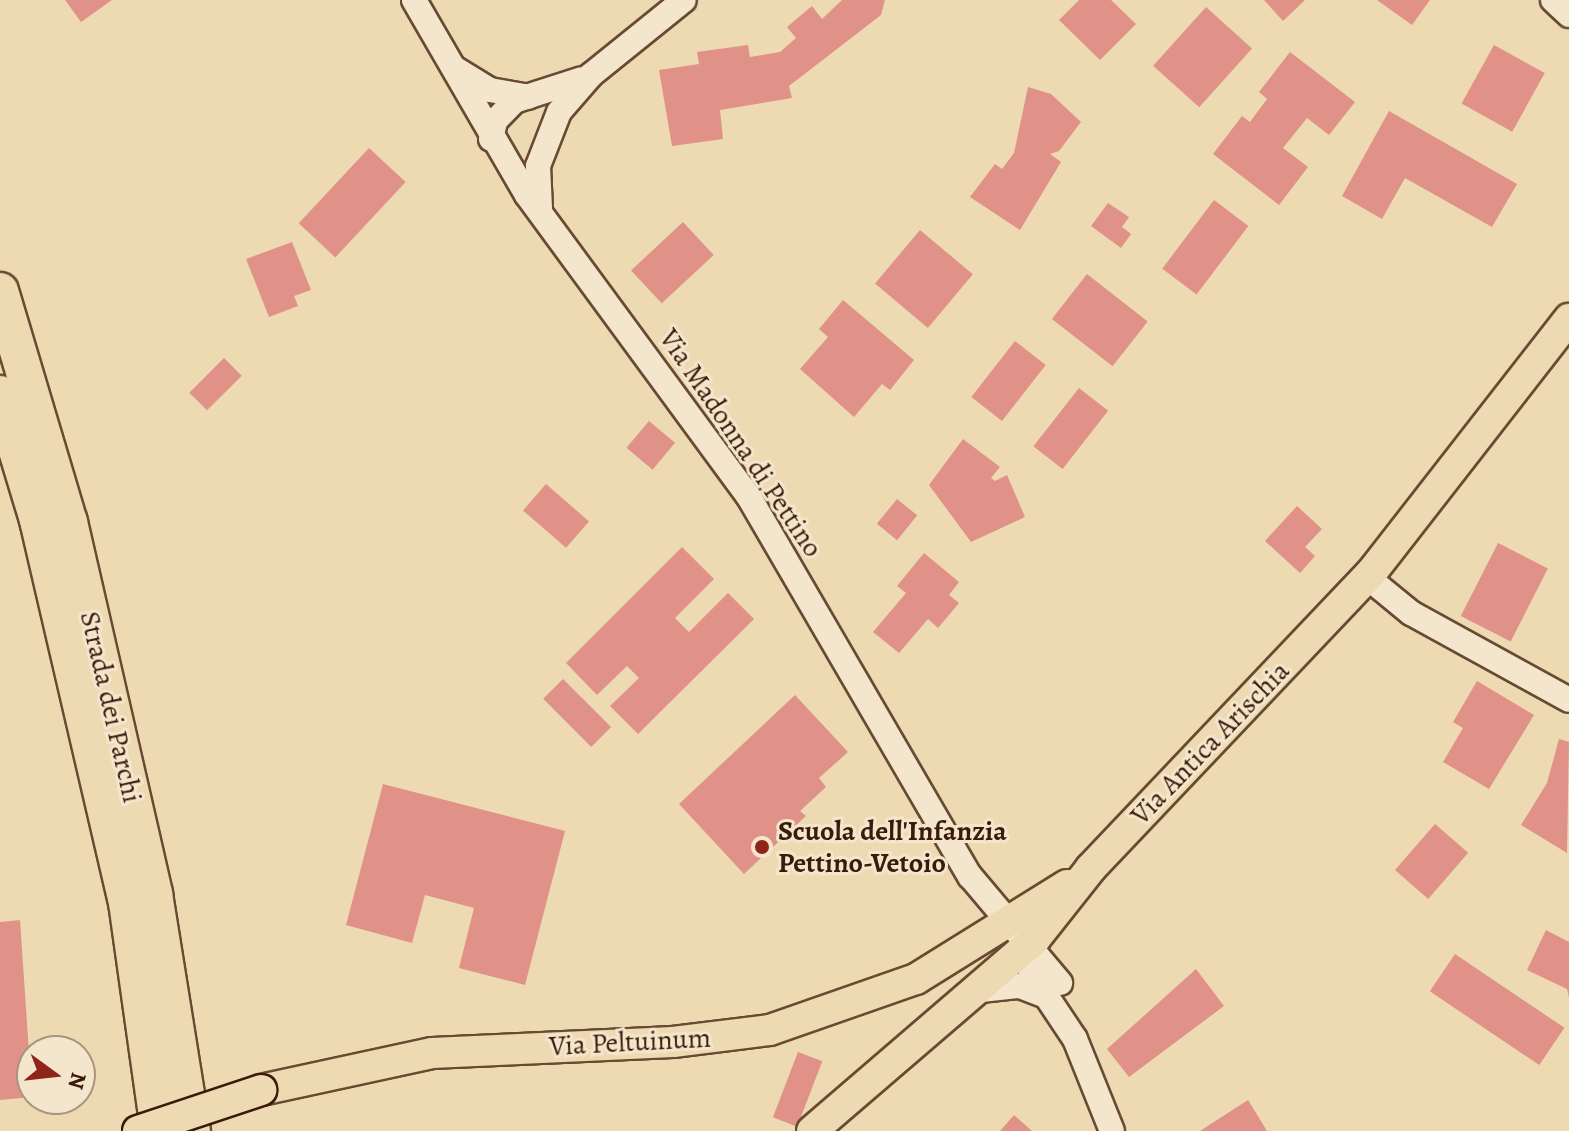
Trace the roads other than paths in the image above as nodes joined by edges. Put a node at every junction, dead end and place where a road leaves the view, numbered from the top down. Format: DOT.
graph roads {
  1 [pos="414,0"];
  2 [pos="684,0"];
  3 [pos="1553,0"];
  4 [pos="1569,15"];
  5 [pos="449,64"];
  6 [pos="591,75"];
  7 [pos="528,97"];
  8 [pos="549,130"];
  9 [pos="491,139"];
  10 [pos="542,215"];
  11 [pos="0,291"];
  12 [pos="1569,319"];
  13 [pos="0,394"];
  14 [pos="1367,577"];
  15 [pos="1569,700"];
  16 [pos="1091,868"];
  17 [pos="1052,920"];
  18 [pos="1017,938"];
  19 [pos="916,979"];
  20 [pos="981,990"];
  21 [pos="1054,990"];
  22 [pos="947,1016"];
  23 [pos="138,1131"];
  24 [pos="159,1131"];
  25 [pos="192,1131"];
  26 [pos="812,1131"];
  27 [pos="1112,1131"];
  1 -- 5 [label="street, Via Madonna di Pettino"];
  2 -- 6 [label="street"];
  3 -- 4 [label="street"];
  5 -- 7 [label="street"];
  5 -- 9 [label="street, Via Madonna di Pettino"];
  6 -- 7 [label="street"];
  6 -- 8 [label="street"];
  7 -- 9 [label="street"];
  8 -- 9 [label="street"];
  8 -- 10 [label="street"];
  9 -- 10 [label="street, Via Madonna di Pettino"];
  10 -- 18 [label="street, Via Madonna di Pettino"];
  11 -- 25 [label="highway, Strada dei Parchi"];
  12 -- 14 [label="main road, Via Antica Arischia"];
  13 -- 24 [label="highway, Strada dei Parchi"];
  14 -- 15 [label="street"];
  14 -- 16 [label="main road, Via Antica Arischia"];
  16 -- 17 [label="main road, Via Antica Arischia"];
  16 -- 18 [label="main road, Via Peltuinum"];
  17 -- 18 [label="main road, Via Antica Arischia"];
  17 -- 21 [label="street"];
  18 -- 19 [label="main road, Via Peltuinum"];
  18 -- 20 [label="main road, Via Antica Arischia"];
  18 -- 21 [label="street, Via Madonna di Pettino"];
  19 -- 22 [label="main road"];
  19 -- 23 [label="main road, Via Peltuinum, bridge"];
  20 -- 21 [label="street"];
  20 -- 22 [label="main road, Via Antica Arischia"];
  21 -- 27 [label="street, Via Madonna di Pettino"];
  22 -- 26 [label="main road, Via Antica Arischia"];
}
